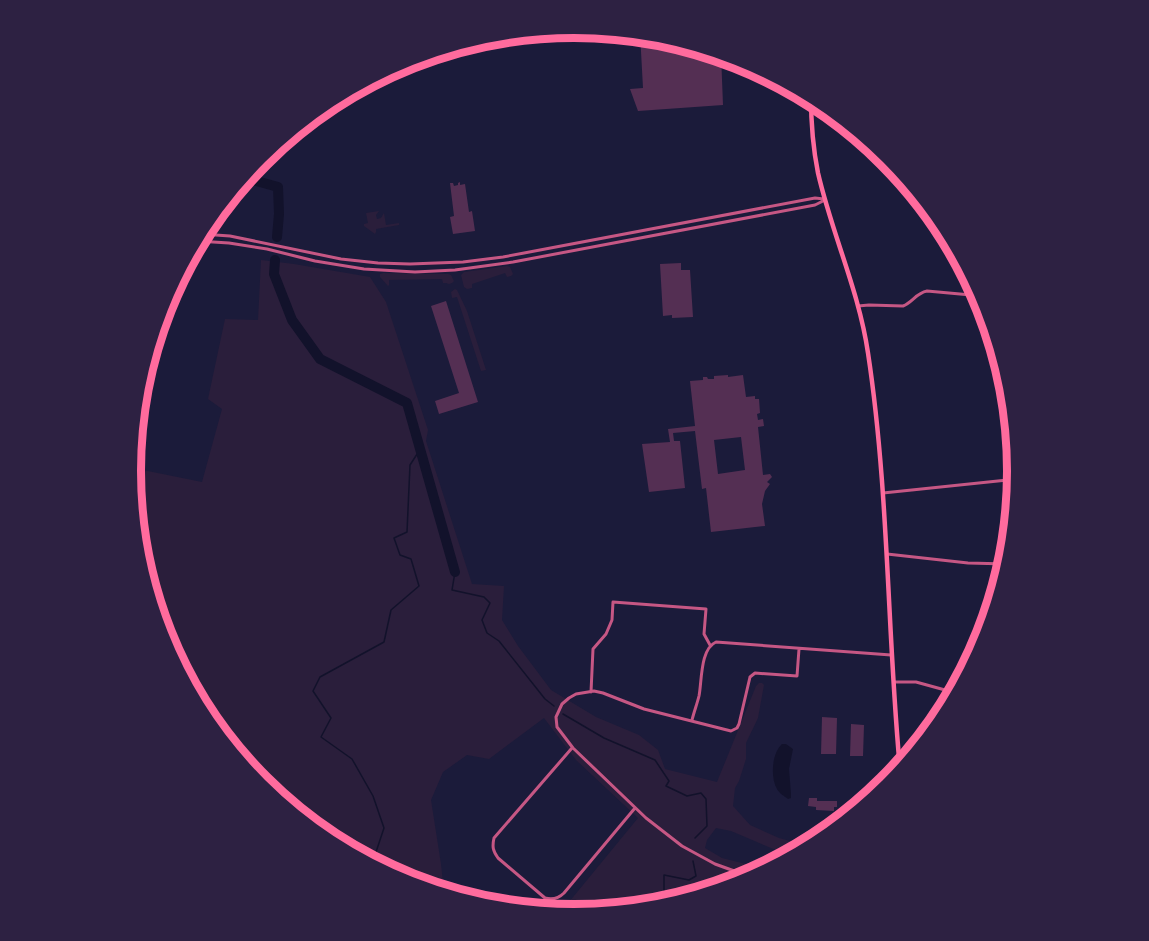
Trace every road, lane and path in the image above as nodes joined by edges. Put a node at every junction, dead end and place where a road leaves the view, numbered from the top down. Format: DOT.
graph roads {
  1 [pos="811,108"];
  2 [pos="825,200"];
  3 [pos="211,235"];
  4 [pos="249,240"];
  5 [pos="207,242"];
  6 [pos="565,245"];
  7 [pos="247,246"];
  8 [pos="572,251"];
  9 [pos="371,262"];
  10 [pos="453,263"];
  11 [pos="370,269"];
  12 [pos="455,270"];
  13 [pos="970,295"];
  14 [pos="858,306"];
  15 [pos="1008,481"];
  16 [pos="883,493"];
  17 [pos="887,554"];
  18 [pos="997,564"];
  19 [pos="710,645"];
  20 [pos="799,649"];
  21 [pos="893,655"];
  22 [pos="894,682"];
  23 [pos="947,691"];
  24 [pos="591,692"];
  25 [pos="692,720"];
  26 [pos="573,748"];
  27 [pos="899,757"];
  28 [pos="636,808"];
  29 [pos="737,872"];
  1 -- 2 [label="main road"];
  2 -- 6 [label="street"];
  2 -- 8 [label="street"];
  2 -- 14 [label="main road"];
  3 -- 4 [label="street"];
  4 -- 7 [label="street"];
  4 -- 9 [label="street"];
  5 -- 7 [label="street"];
  6 -- 8 [label="street"];
  6 -- 10 [label="street"];
  7 -- 11 [label="street"];
  8 -- 12 [label="street"];
  9 -- 10 [label="street"];
  9 -- 11 [label="street"];
  10 -- 12 [label="street"];
  11 -- 12 [label="street"];
  13 -- 14 [label="street"];
  14 -- 16 [label="main road"];
  15 -- 16 [label="street"];
  16 -- 17 [label="main road"];
  17 -- 18 [label="street"];
  17 -- 21 [label="main road"];
  19 -- 20 [label="street"];
  19 -- 24 [label="street"];
  19 -- 25 [label="street"];
  20 -- 21 [label="street"];
  20 -- 25 [label="street"];
  21 -- 22 [label="main road"];
  22 -- 23 [label="street"];
  22 -- 27 [label="main road"];
  24 -- 25 [label="street"];
  24 -- 26 [label="street"];
  26 -- 28 [label="street"];
  26 -- 28 [label="street"];
  28 -- 29 [label="street"];
}
